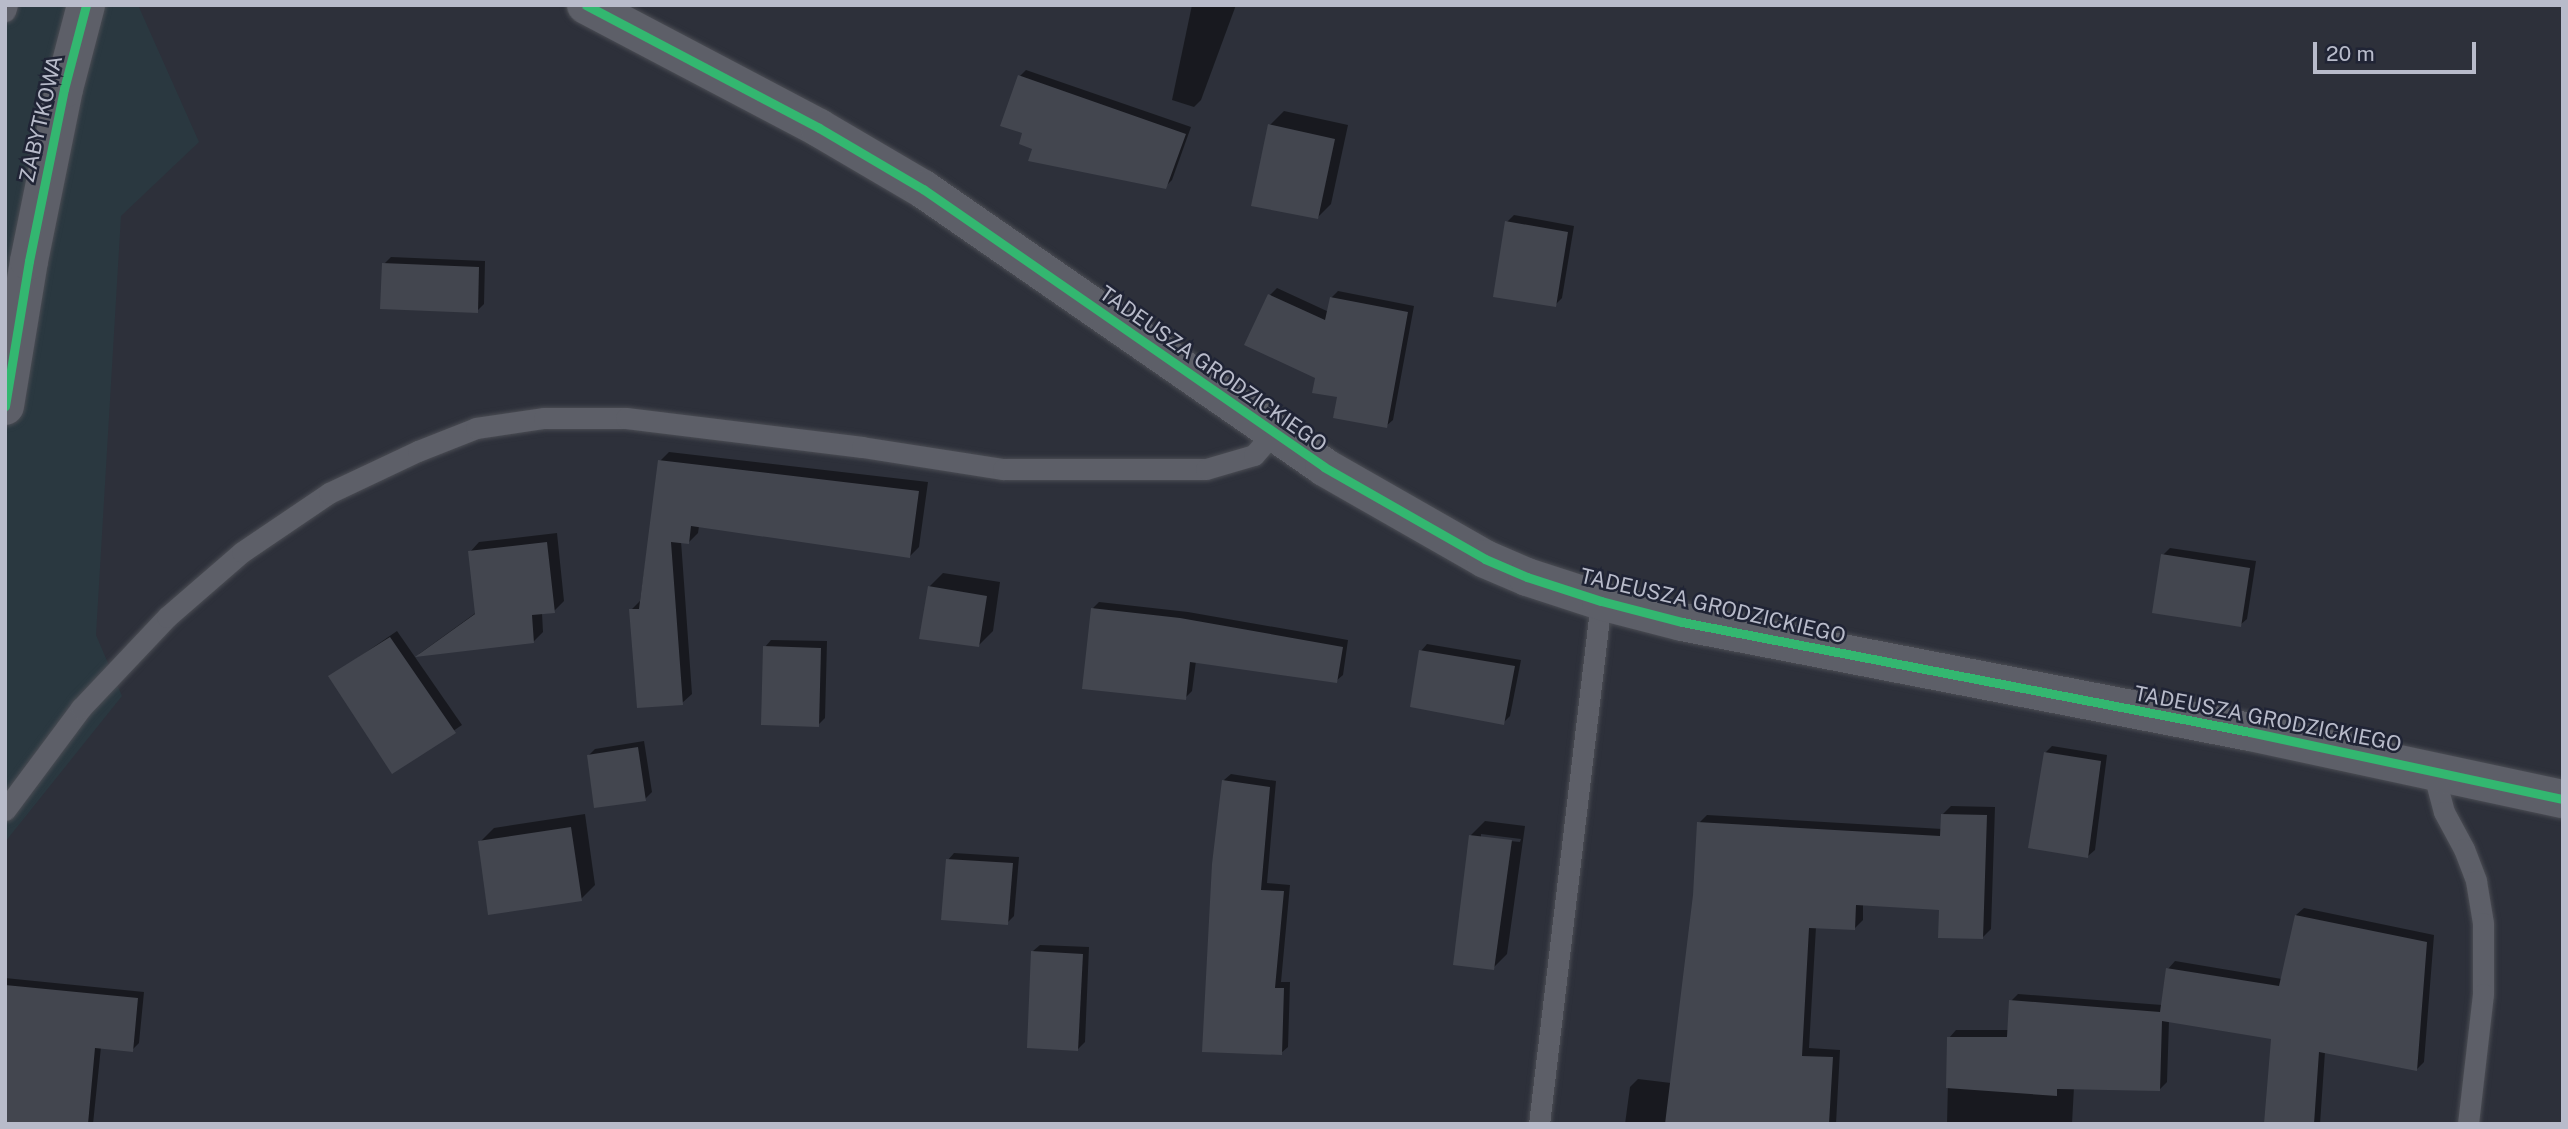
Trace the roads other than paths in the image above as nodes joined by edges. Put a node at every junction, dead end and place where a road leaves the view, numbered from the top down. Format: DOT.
graph roads {
  1 [pos="7,5"];
  2 [pos="86,5"];
  3 [pos="586,5"];
  4 [pos="5,11"];
  5 [pos="5,406"];
  6 [pos="1273,433"];
  7 [pos="1601,601"];
  8 [pos="2433,771"];
  9 [pos="2563,799"];
  10 [pos="5,810"];
  11 [pos="1539,1124"];
  12 [pos="2468,1124"];
  1 -- 4 [label="lane"];
  2 -- 5 [label="street, ZABYTKOWA"];
  3 -- 6 [label="street, TADEUSZA GRODZICKIEGO"];
  6 -- 7 [label="street, TADEUSZA GRODZICKIEGO"];
  6 -- 10 [label="lane"];
  7 -- 8 [label="street, TADEUSZA GRODZICKIEGO"];
  7 -- 11 [label="lane"];
  8 -- 9 [label="street, TADEUSZA GRODZICKIEGO"];
  8 -- 12 [label="lane"];
}
